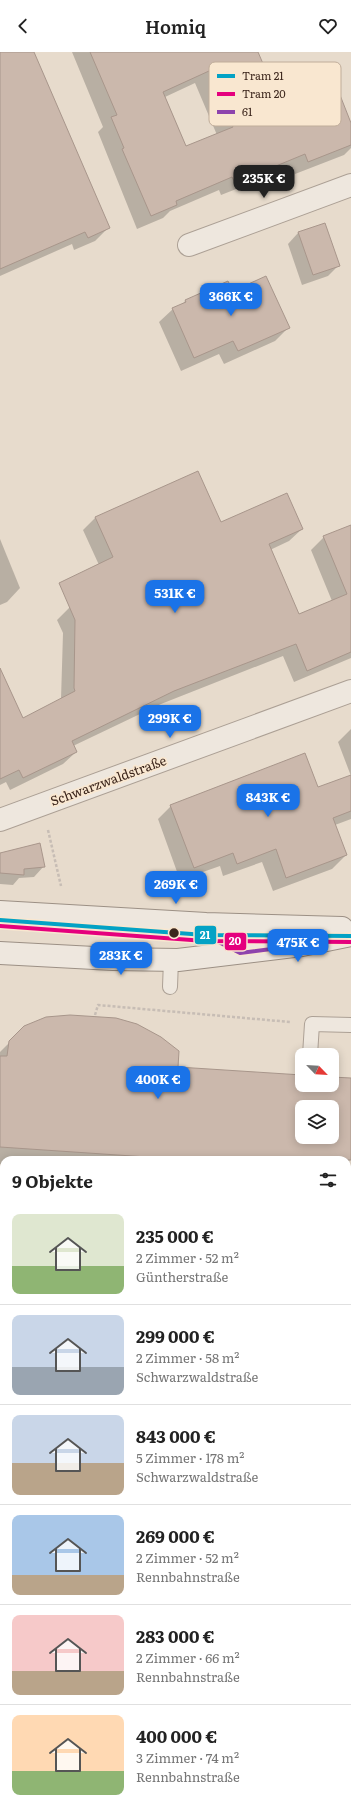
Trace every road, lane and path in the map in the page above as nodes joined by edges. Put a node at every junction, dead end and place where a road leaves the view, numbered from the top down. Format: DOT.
graph roads {
  1 [pos="351,185"];
  2 [pos="189,245"];
  3 [pos="351,691"];
  4 [pos="0,820"];
  5 [pos="48,829"];
  6 [pos="61,886"];
  7 [pos="0,912"];
  8 [pos="0,921"];
  9 [pos="351,928"];
  10 [pos="351,935"];
  11 [pos="0,953"];
  12 [pos="240,953"];
  13 [pos="170,960"];
  14 [pos="170,986"];
  15 [pos="95,1015"];
  16 [pos="312,1024"];
  17 [pos="351,1025"];
  18 [pos="310,1048"];
  19 [pos="0,1509"];
  20 [pos="0,1534"];
  1 -- 2 [label="main road"];
  3 -- 4 [label="main road, Schwarzwaldstraße"];
  5 -- 6 [label="path"];
  7 -- 9 [label="main road"];
  8 -- 12 [label="lane"];
  10 -- 12 [label="main road"];
  11 -- 13 [label="main road"];
  12 -- 13 [label="main road"];
  13 -- 14 [label="lane"];
  15 -- 16 [label="path"];
  16 -- 17 [label="lane"];
  16 -- 18 [label="lane"];
  19 -- 20 [label="lane"];
}
